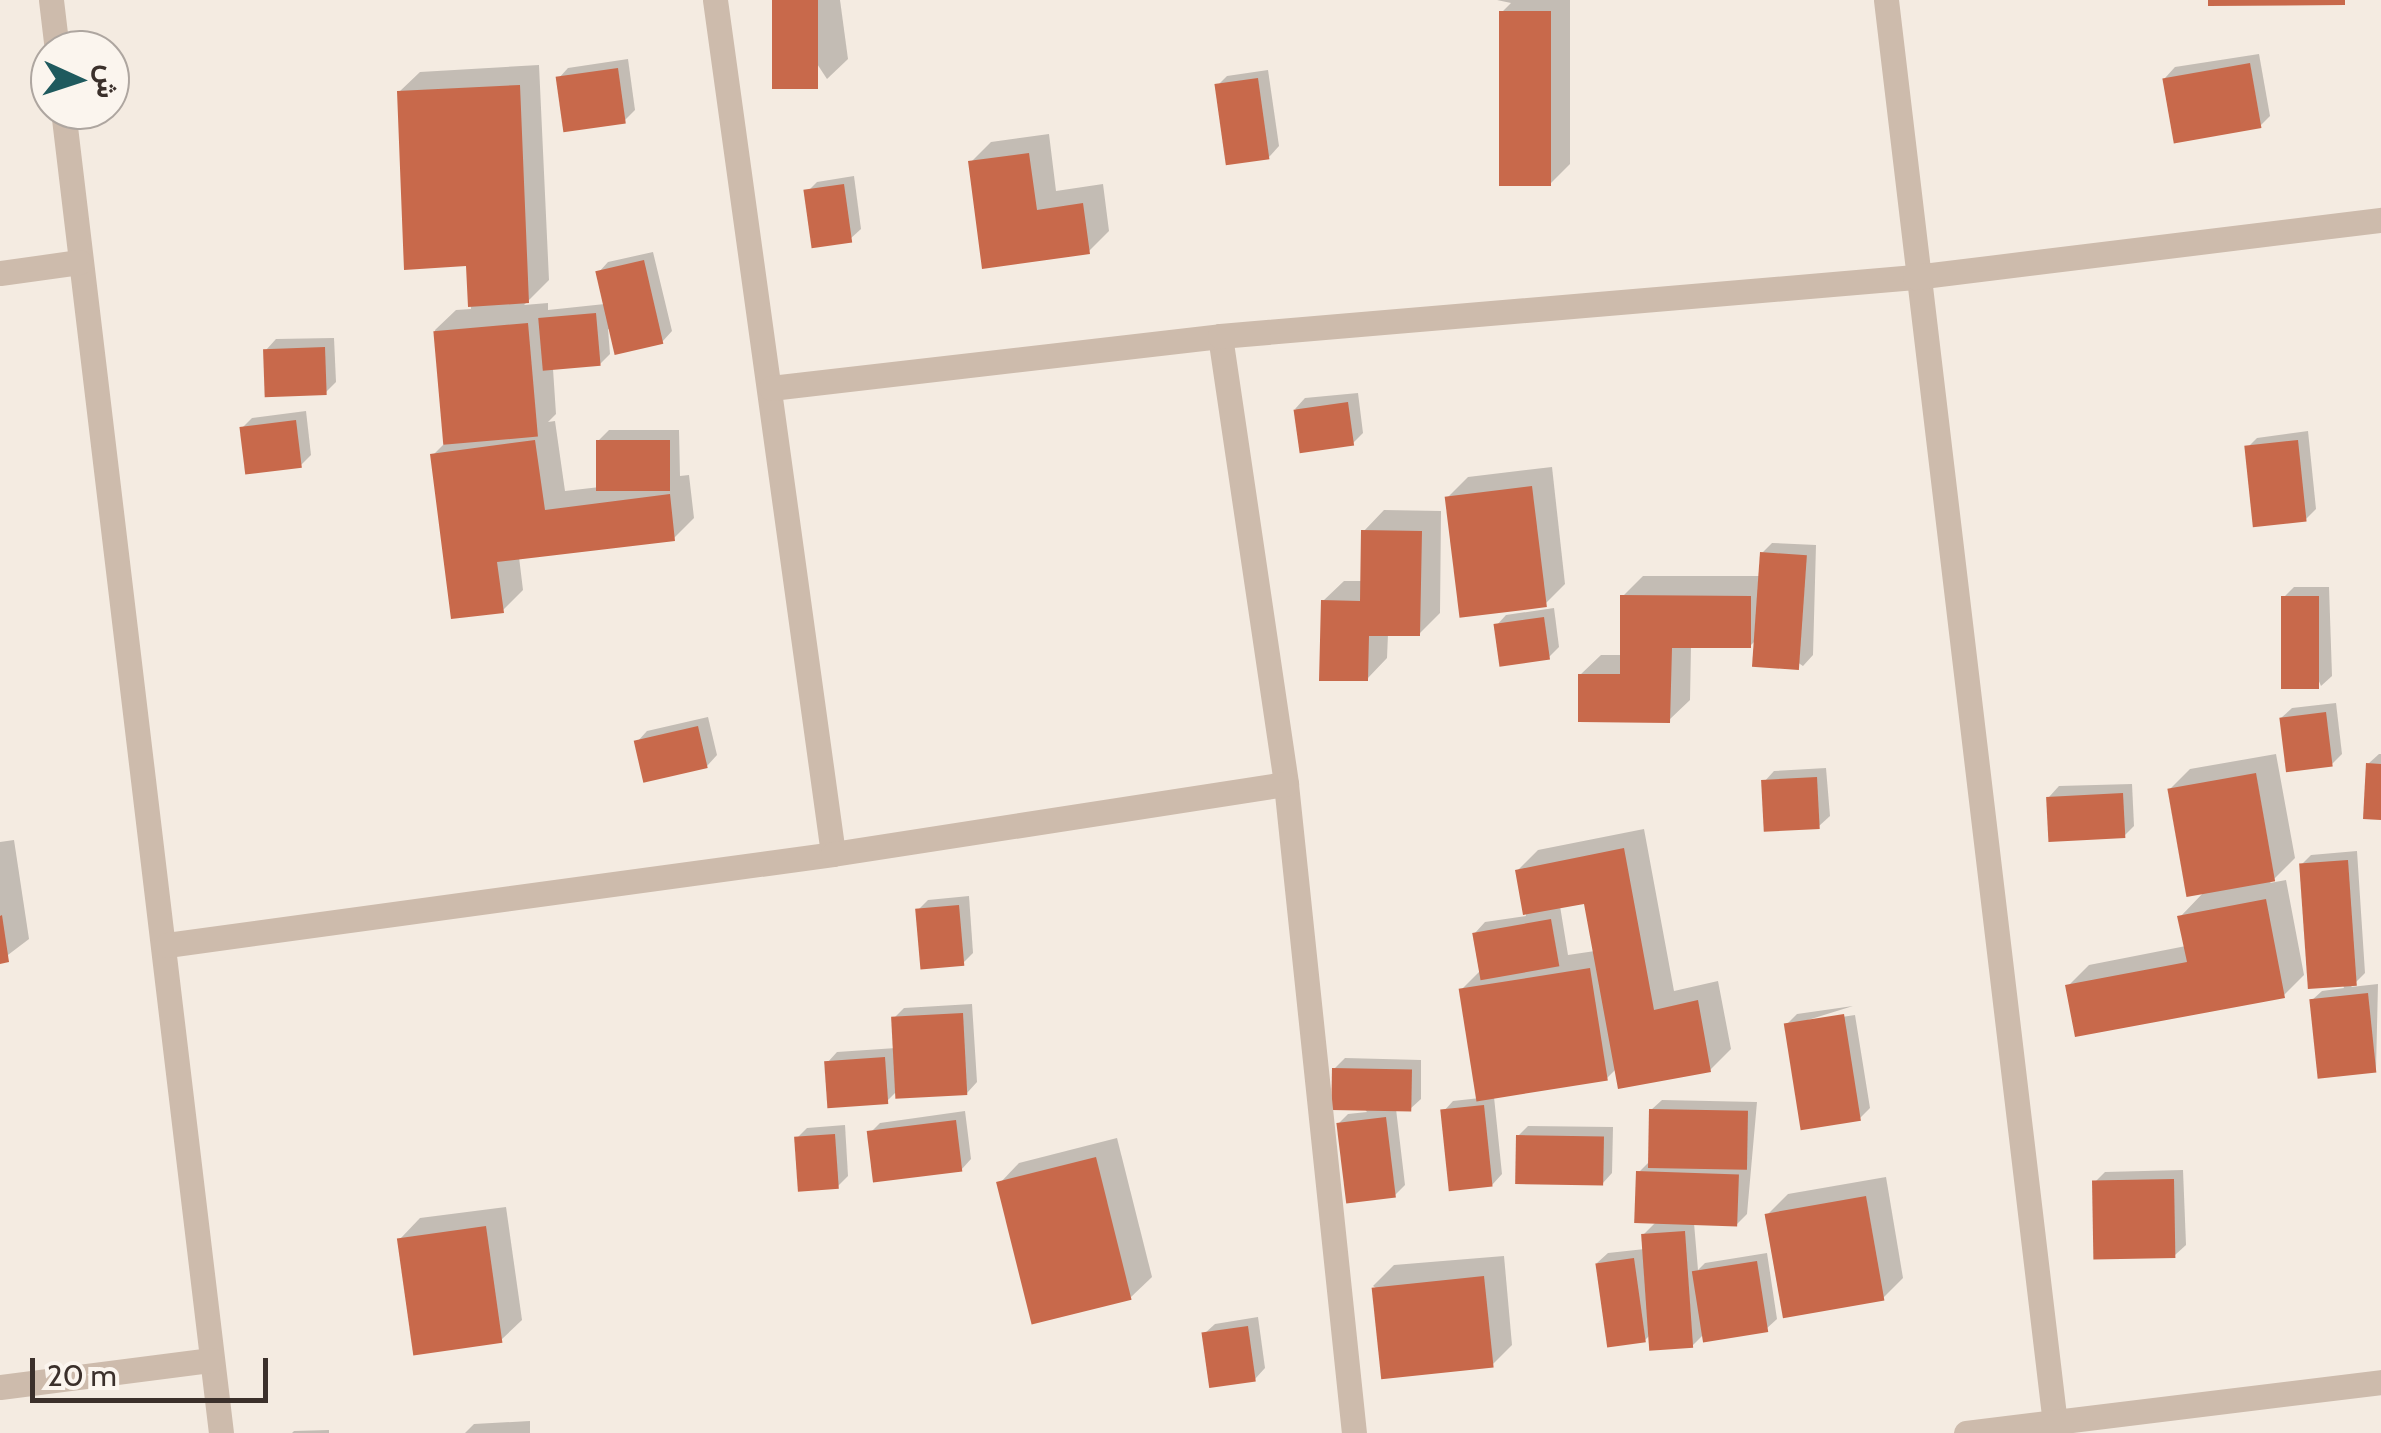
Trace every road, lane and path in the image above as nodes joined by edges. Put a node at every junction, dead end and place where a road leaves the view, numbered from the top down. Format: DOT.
graph roads {
  1 [pos="51,0"];
  2 [pos="715,0"];
  3 [pos="1886,0"];
  4 [pos="54,30"];
  5 [pos="65,130"];
  6 [pos="2381,220"];
  7 [pos="79,262"];
  8 [pos="0,273"];
  9 [pos="1915,276"];
  10 [pos="1220,336"];
  11 [pos="771,388"];
  12 [pos="1286,784"];
  13 [pos="833,854"];
  14 [pos="167,945"];
  15 [pos="211,1360"];
  16 [pos="2381,1382"];
  17 [pos="0,1387"];
  18 [pos="2055,1428"];
  19 [pos="221,1433"];
  20 [pos="1354,1433"];
  21 [pos="1966,1433"];
  1 -- 4 [label="street"];
  2 -- 11 [label="street"];
  3 -- 9 [label="street"];
  5 -- 7 [label="street"];
  6 -- 9 [label="street"];
  7 -- 8 [label="street"];
  7 -- 14 [label="street"];
  9 -- 10 [label="street"];
  9 -- 18 [label="street"];
  10 -- 11 [label="street"];
  10 -- 12 [label="street"];
  11 -- 13 [label="street"];
  12 -- 13 [label="street"];
  12 -- 20 [label="street"];
  13 -- 14 [label="street"];
  14 -- 15 [label="street"];
  15 -- 17 [label="street"];
  15 -- 19 [label="street"];
  16 -- 18 [label="street"];
  18 -- 21 [label="street"];
}
